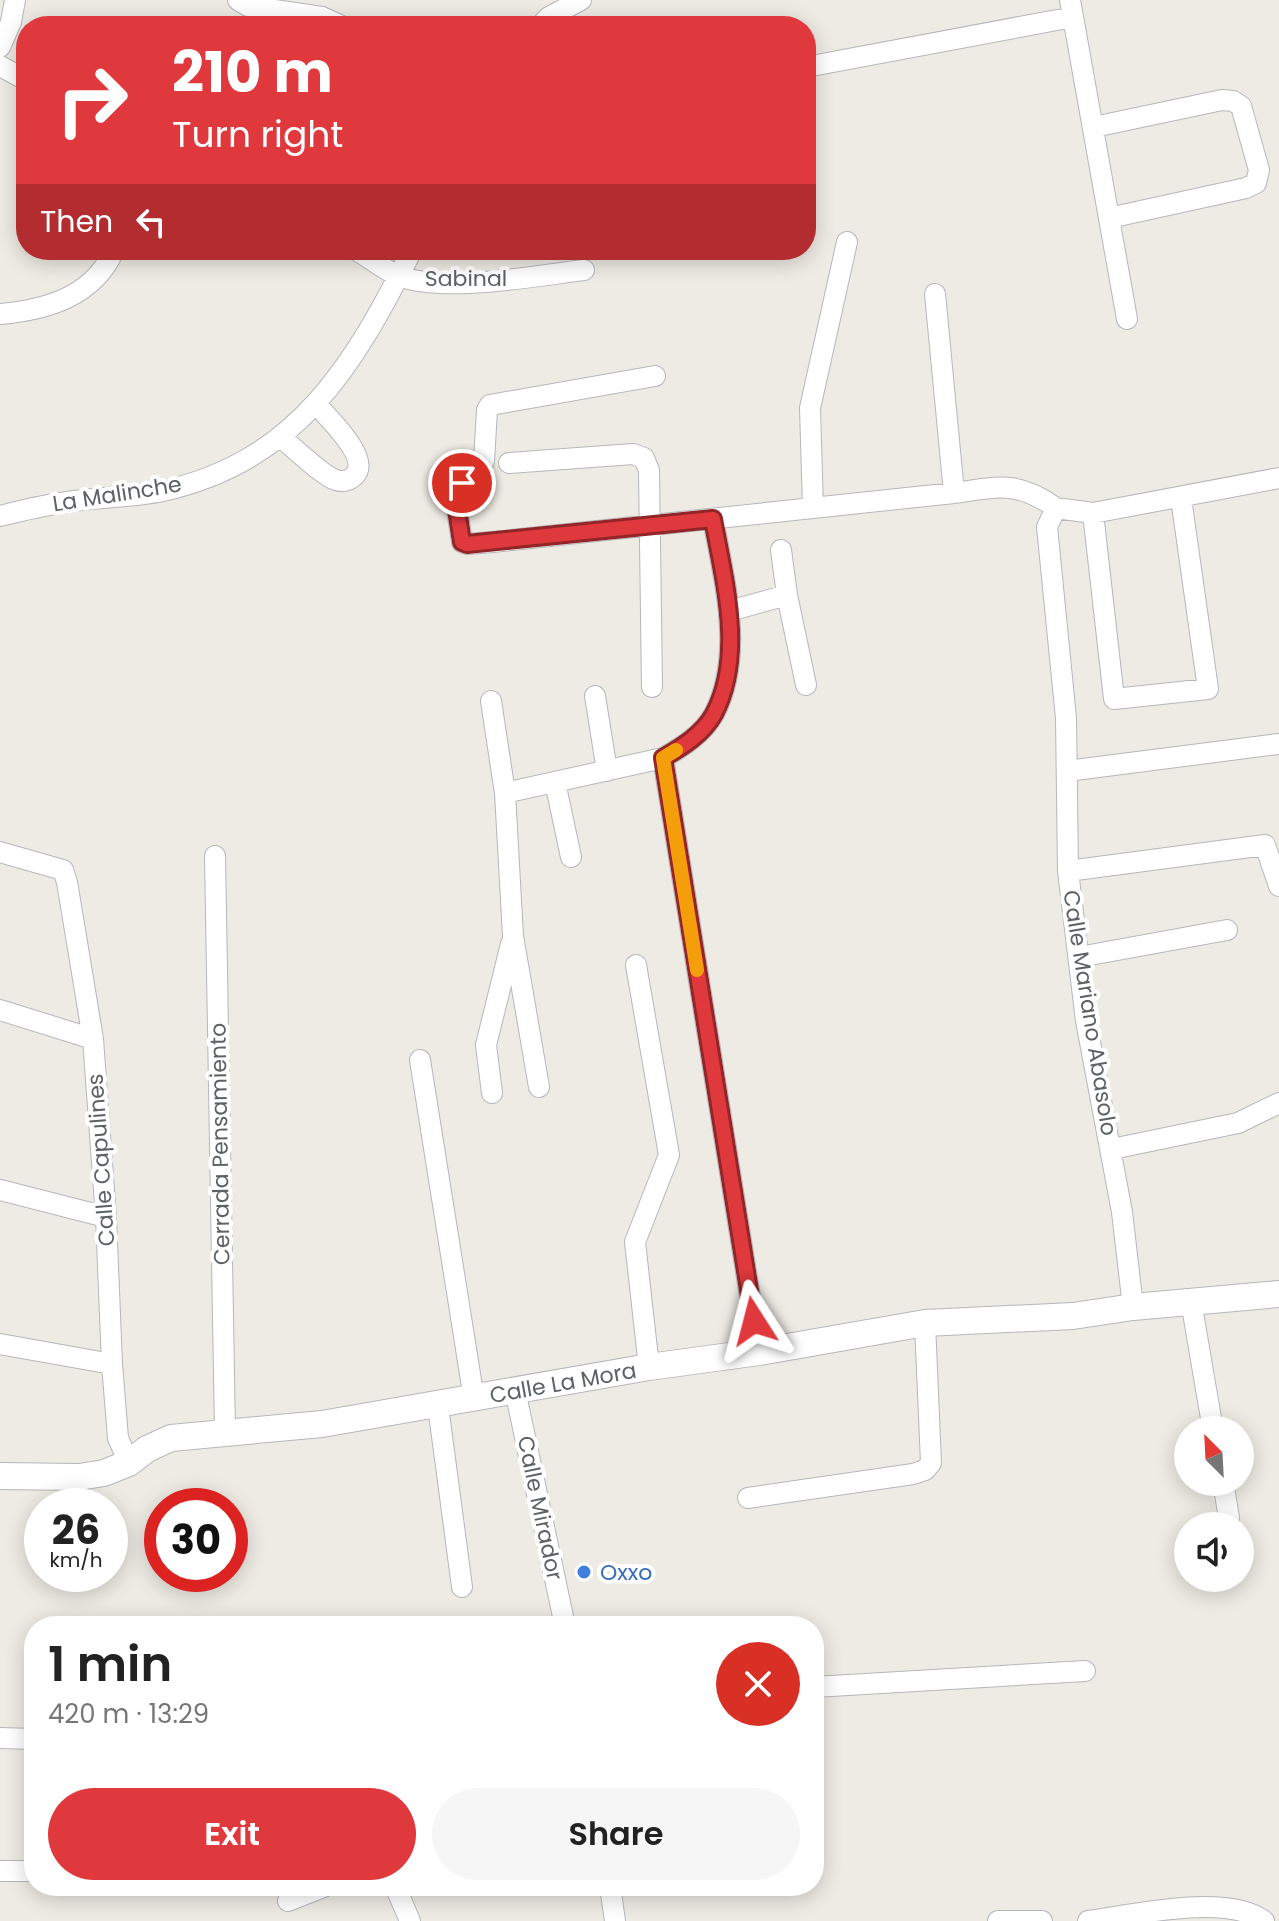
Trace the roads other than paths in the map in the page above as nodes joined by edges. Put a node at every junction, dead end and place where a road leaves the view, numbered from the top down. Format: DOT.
graph roads {
  1 [pos="15,0"];
  2 [pos="238,0"];
  3 [pos="581,0"];
  4 [pos="1072,9"];
  5 [pos="315,16"];
  6 [pos="551,16"];
  7 [pos="5,21"];
  8 [pos="0,47"];
  9 [pos="816,65"];
  10 [pos="1094,127"];
  11 [pos="1109,218"];
  12 [pos="847,242"];
  13 [pos="110,260"];
  14 [pos="373,260"];
  15 [pos="407,260"];
  16 [pos="584,270"];
  17 [pos="399,276"];
  18 [pos="935,294"];
  19 [pos="0,314"];
  20 [pos="1127,319"];
  21 [pos="655,376"];
  22 [pos="317,405"];
  23 [pos="282,438"];
  24 [pos="509,463"];
  25 [pos="1279,478"];
  26 [pos="954,493"];
  27 [pos="1181,498"];
  28 [pos="813,508"];
  29 [pos="1056,508"];
  30 [pos="1093,513"];
  31 [pos="0,516"];
  32 [pos="713,519"];
  33 [pos="651,526"];
  34 [pos="781,550"];
  35 [pos="787,595"];
  36 [pos="729,611"];
  37 [pos="806,685"];
  38 [pos="652,687"];
  39 [pos="595,696"];
  40 [pos="491,701"];
  41 [pos="1279,742"];
  42 [pos="663,758"];
  43 [pos="607,771"];
  44 [pos="1067,771"];
  45 [pos="555,782"];
  46 [pos="505,793"];
  47 [pos="0,852"];
  48 [pos="215,856"];
  49 [pos="571,857"];
  50 [pos="1068,871"];
  51 [pos="1279,886"];
  52 [pos="1227,930"];
  53 [pos="513,936"];
  54 [pos="1079,957"];
  55 [pos="636,965"];
  56 [pos="0,1010"];
  57 [pos="93,1039"];
  58 [pos="420,1060"];
  59 [pos="539,1087"];
  60 [pos="492,1093"];
  61 [pos="1279,1103"];
  62 [pos="1112,1149"];
  63 [pos="0,1190"];
  64 [pos="106,1217"];
  65 [pos="1279,1294"];
  66 [pos="1191,1301"];
  67 [pos="1133,1307"];
  68 [pos="925,1323"];
  69 [pos="0,1344"];
  70 [pos="759,1352"];
  71 [pos="112,1364"];
  72 [pos="649,1367"];
  73 [pos="515,1390"];
  74 [pos="474,1399"];
  75 [pos="438,1406"];
  76 [pos="1211,1416"];
  77 [pos="225,1432"];
  78 [pos="129,1463"];
  79 [pos="0,1476"];
  80 [pos="748,1498"];
  81 [pos="462,1587"];
  82 [pos="563,1616"];
  83 [pos="1085,1671"];
  84 [pos="824,1686"];
  85 [pos="0,1738"];
  86 [pos="24,1739"];
  87 [pos="0,1871"];
  88 [pos="24,1871"];
  89 [pos="301,1896"];
  90 [pos="399,1896"];
  91 [pos="611,1896"];
  92 [pos="288,1901"];
  93 [pos="1179,1915"];
  94 [pos="410,1921"];
  95 [pos="615,1921"];
  96 [pos="998,1921"];
  97 [pos="1042,1921"];
  98 [pos="1088,1921"];
  99 [pos="1264,1921"];
  1 -- 7 [label="street"];
  2 -- 5 [label="street"];
  3 -- 6 [label="street"];
  4 -- 9 [label="street"];
  4 -- 10 [label="street"];
  7 -- 8 [label="street"];
  10 -- 11 [label="street"];
  10 -- 11 [label="street"];
  11 -- 20 [label="street"];
  12 -- 28 [label="street"];
  13 -- 19 [label="street"];
  14 -- 17 [label="street, Sabinal"];
  15 -- 17 [label="street, La Malinche"];
  16 -- 17 [label="street, Sabinal"];
  17 -- 22 [label="street, La Malinche"];
  18 -- 26 [label="street"];
  21 -- 33 [label="street"];
  22 -- 23 [label="street, La Malinche"];
  22 -- 23 [label="street"];
  23 -- 31 [label="street, La Malinche"];
  24 -- 33 [label="street"];
  25 -- 27 [label="street"];
  26 -- 28 [label="street"];
  26 -- 29 [label="street"];
  27 -- 30 [label="street"];
  27 -- 30 [label="street"];
  28 -- 32 [label="street"];
  29 -- 30 [label="street"];
  29 -- 44 [label="street, Calle Mariano Abasolo"];
  32 -- 33 [label="street"];
  32 -- 36 [label="street"];
  33 -- 38 [label="street"];
  34 -- 35 [label="street"];
  35 -- 36 [label="street"];
  35 -- 37 [label="street"];
  36 -- 42 [label="street"];
  39 -- 43 [label="street"];
  40 -- 46 [label="street"];
  41 -- 44 [label="street"];
  42 -- 43 [label="street"];
  42 -- 70 [label="street"];
  43 -- 45 [label="street"];
  44 -- 50 [label="street, Calle Mariano Abasolo"];
  45 -- 46 [label="street"];
  45 -- 49 [label="street"];
  46 -- 53 [label="street"];
  47 -- 57 [label="street, Calle Capulines"];
  48 -- 77 [label="street, Cerrada Pensamiento"];
  50 -- 51 [label="street"];
  50 -- 54 [label="street, Calle Mariano Abasolo"];
  52 -- 54 [label="street"];
  53 -- 59 [label="street"];
  53 -- 60 [label="street"];
  54 -- 62 [label="street, Calle Mariano Abasolo"];
  55 -- 72 [label="street"];
  56 -- 57 [label="street"];
  57 -- 64 [label="street, Calle Capulines"];
  58 -- 74 [label="street"];
  61 -- 62 [label="street"];
  62 -- 67 [label="street, Calle Mariano Abasolo"];
  63 -- 64 [label="street"];
  64 -- 71 [label="street, Calle Capulines"];
  65 -- 66 [label="street, Calle La Mora"];
  66 -- 67 [label="street, Calle La Mora"];
  66 -- 76 [label="street"];
  67 -- 68 [label="street, Calle La Mora"];
  68 -- 70 [label="street, Calle La Mora"];
  68 -- 80 [label="street"];
  69 -- 71 [label="street"];
  70 -- 72 [label="street, Calle La Mora"];
  71 -- 78 [label="street, Calle Capulines"];
  72 -- 73 [label="street, Calle La Mora"];
  73 -- 74 [label="street, Calle La Mora"];
  73 -- 82 [label="street, Calle Mirador"];
  74 -- 75 [label="street, Calle La Mora"];
  75 -- 77 [label="street, Calle La Mora"];
  75 -- 81 [label="street"];
  77 -- 78 [label="street, Calle La Mora"];
  78 -- 79 [label="street, Calle La Mora"];
  83 -- 84 [label="street"];
  85 -- 86 [label="street"];
  87 -- 88 [label="street"];
  89 -- 92 [label="street"];
  90 -- 94 [label="street"];
  91 -- 95 [label="street"];
  93 -- 98 [label="street"];
  93 -- 99 [label="street"];
  96 -- 97 [label="street"];
}
